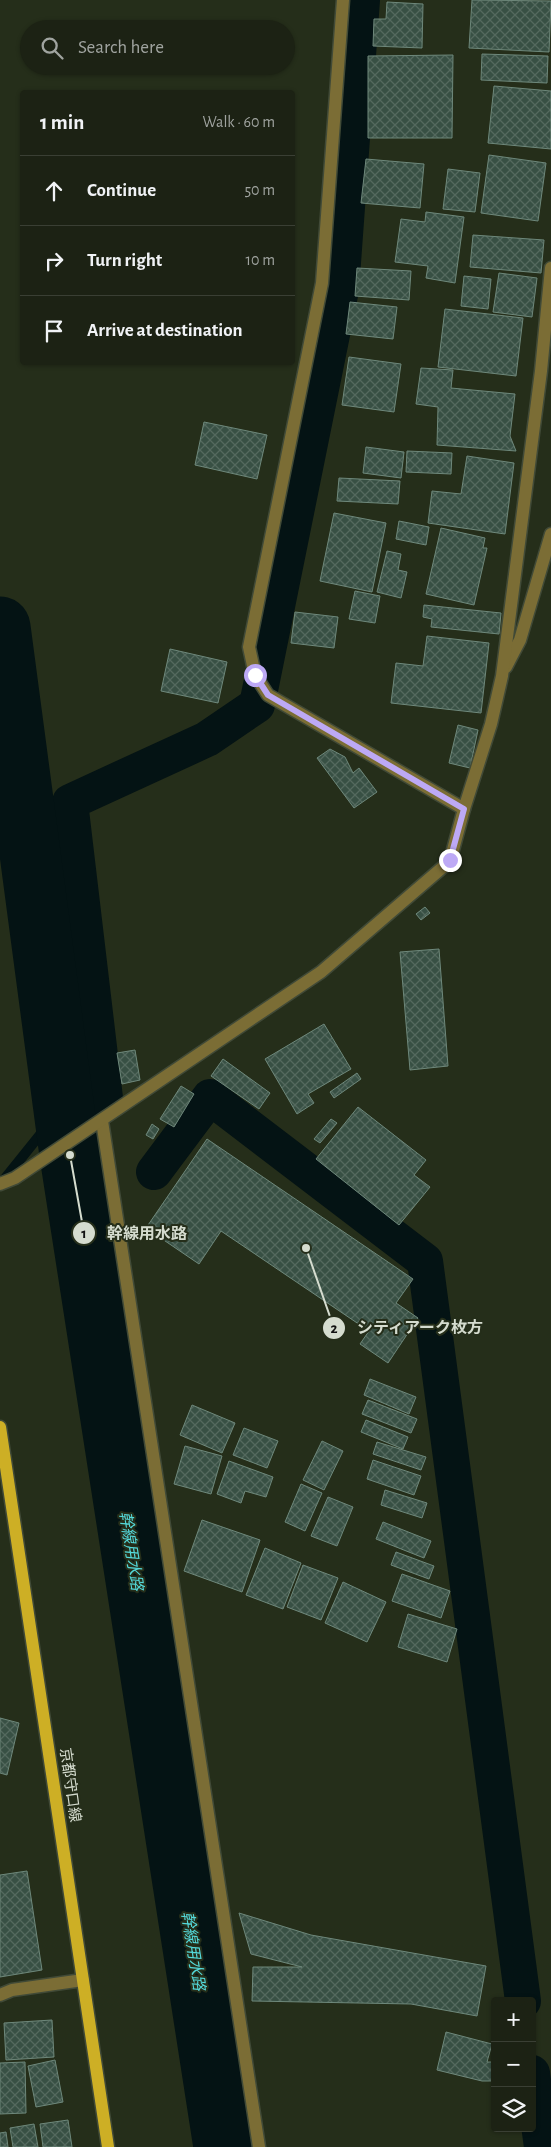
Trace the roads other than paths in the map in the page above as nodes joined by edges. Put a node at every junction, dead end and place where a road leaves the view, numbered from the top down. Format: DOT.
graph roads {
  1 [pos="343,0"];
  2 [pos="551,268"];
  3 [pos="551,534"];
  4 [pos="502,676"];
  5 [pos="464,809"];
  6 [pos="102,1121"];
  7 [pos="0,1184"];
  8 [pos="0,1427"];
  9 [pos="82,1980"];
  10 [pos="0,1995"];
  11 [pos="108,2147"];
  12 [pos="259,2147"];
  1 -- 5 [label="street"];
  2 -- 4 [label="street"];
  3 -- 4 [label="street"];
  4 -- 5 [label="street"];
  5 -- 6 [label="street"];
  6 -- 7 [label="street"];
  6 -- 12 [label="street"];
  8 -- 9 [label="main road, 京都守口線"];
  9 -- 10 [label="street"];
  9 -- 11 [label="main road, 京都守口線"];
}
